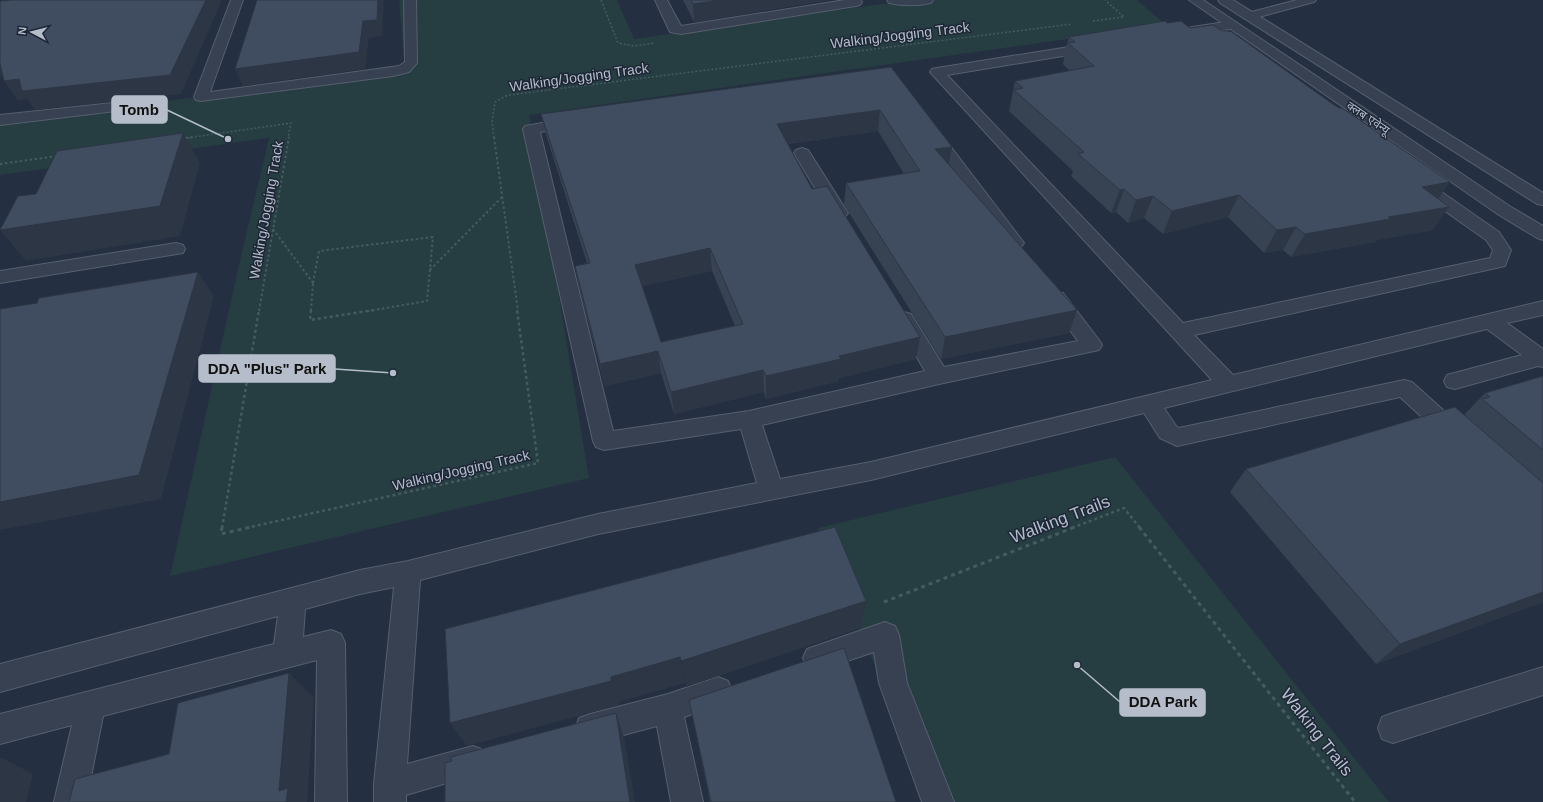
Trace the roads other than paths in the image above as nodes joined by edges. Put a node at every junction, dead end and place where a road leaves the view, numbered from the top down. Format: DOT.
graph roads {
  1 [pos="237,0"];
  2 [pos="410,0"];
  3 [pos="661,0"];
  4 [pos="855,0"];
  5 [pos="893,0"];
  6 [pos="927,0"];
  7 [pos="1195,0"];
  8 [pos="1224,0"];
  9 [pos="1310,0"];
  10 [pos="1248,16"];
  11 [pos="1231,25"];
  12 [pos="1217,43"];
  13 [pos="1108,45"];
  14 [pos="160,102"];
  15 [pos="921,119"];
  16 [pos="0,120"];
  17 [pos="586,122"];
  18 [pos="802,153"];
  19 [pos="1401,171"];
  20 [pos="1539,195"];
  21 [pos="848,228"];
  22 [pos="1543,234"];
  23 [pos="176,249"];
  24 [pos="1026,257"];
  25 [pos="0,277"];
  26 [pos="1045,282"];
  27 [pos="893,302"];
  28 [pos="1543,308"];
  29 [pos="1490,321"];
  30 [pos="1179,331"];
  31 [pos="1542,358"];
  32 [pos="939,376"];
  33 [pos="1455,381"];
  34 [pos="1228,384"];
  35 [pos="1150,404"];
  36 [pos="749,419"];
  37 [pos="1468,445"];
  38 [pos="771,490"];
  39 [pos="408,572"];
  40 [pos="293,599"];
  41 [pos="287,654"];
  42 [pos="795,665"];
  43 [pos="0,678"];
  44 [pos="1543,681"];
  45 [pos="743,683"];
  46 [pos="91,705"];
  47 [pos="668,708"];
  48 [pos="1393,728"];
  49 [pos="0,729"];
  50 [pos="563,736"];
  51 [pos="495,755"];
  52 [pos="390,793"];
  53 [pos="70,802"];
  54 [pos="331,802"];
  55 [pos="687,802"];
  56 [pos="938,802"];
  1 -- 2 [label="lane"];
  3 -- 4 [label="street"];
  5 -- 6 [label="street"];
  7 -- 11 [label="street, क्लब एवेन्यू"];
  8 -- 10 [label="street, क्लब एवेन्यू"];
  9 -- 10 [label="lane"];
  10 -- 20 [label="street, क्लब एवेन्यू"];
  11 -- 12 [label="street"];
  11 -- 22 [label="street, क्लब एवेन्यू"];
  13 -- 30 [label="street"];
  14 -- 16 [label="street"];
  15 -- 24 [label="street"];
  17 -- 36 [label="street"];
  18 -- 21 [label="street"];
  19 -- 30 [label="street"];
  23 -- 25 [label="street"];
  26 -- 32 [label="street"];
  27 -- 32 [label="street"];
  28 -- 29 [label="street"];
  29 -- 31 [label="street"];
  29 -- 34 [label="street"];
  30 -- 34 [label="street"];
  31 -- 33 [label="street"];
  32 -- 36 [label="street"];
  34 -- 35 [label="street"];
  35 -- 37 [label="street"];
  35 -- 38 [label="street"];
  36 -- 38 [label="street"];
  38 -- 39 [label="street"];
  39 -- 40 [label="street"];
  39 -- 52 [label="street"];
  40 -- 41 [label="street"];
  40 -- 43 [label="street"];
  41 -- 46 [label="street"];
  41 -- 54 [label="street"];
  42 -- 56 [label="street"];
  44 -- 48 [label="street"];
  45 -- 47 [label="street"];
  46 -- 49 [label="street"];
  46 -- 53 [label="street"];
  47 -- 50 [label="street"];
  47 -- 55 [label="street"];
  51 -- 52 [label="street"];
}
